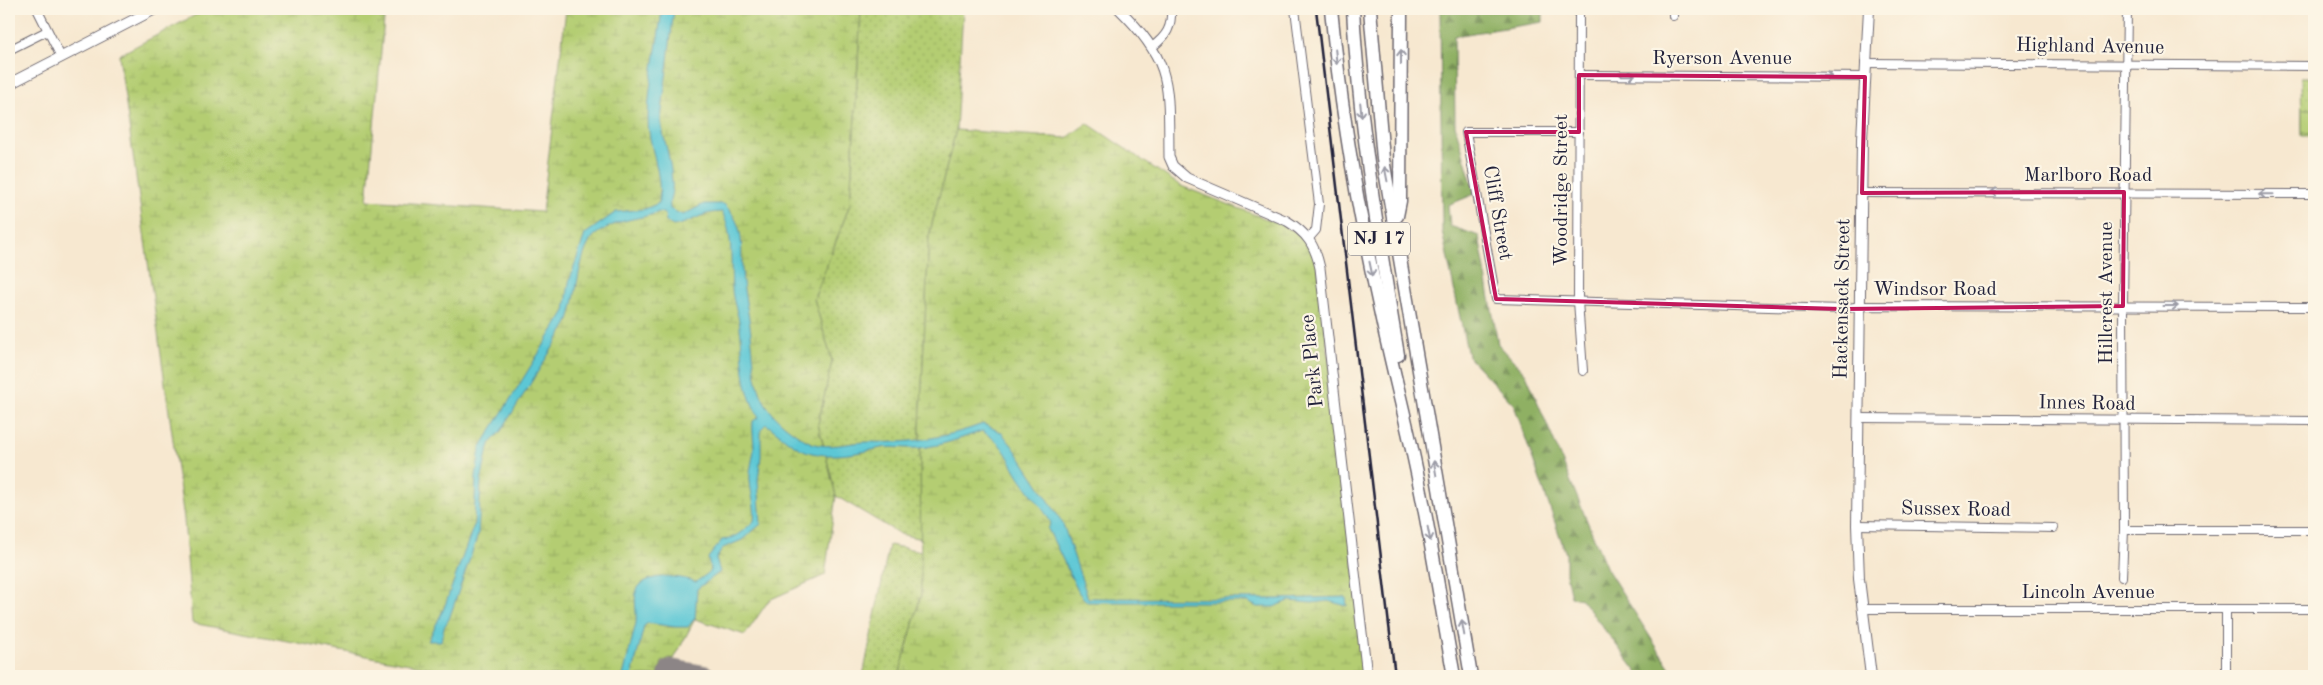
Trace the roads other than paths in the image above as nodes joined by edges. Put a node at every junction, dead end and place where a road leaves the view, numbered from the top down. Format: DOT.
graph roads {
  1 [pos="37,9"];
  2 [pos="155,9"];
  3 [pos="1119,9"];
  4 [pos="1171,9"];
  5 [pos="1295,9"];
  6 [pos="1331,9"];
  7 [pos="1353,9"];
  8 [pos="1370,9"];
  9 [pos="1401,9"];
  10 [pos="1579,9"];
  11 [pos="1869,9"];
  12 [pos="2127,9"];
  13 [pos="47,31"];
  14 [pos="1152,47"];
  15 [pos="9,50"];
  16 [pos="61,57"];
  17 [pos="1865,63"];
  18 [pos="2126,64"];
  19 [pos="2314,66"];
  20 [pos="1579,75"];
  21 [pos="1865,77"];
  22 [pos="9,84"];
  23 [pos="1579,132"];
  24 [pos="1862,192"];
  25 [pos="2124,192"];
  26 [pos="2314,194"];
  27 [pos="1395,222"];
  28 [pos="1309,238"];
  29 [pos="1496,300"];
  30 [pos="1578,302"];
  31 [pos="1861,306"];
  32 [pos="2123,306"];
  33 [pos="2314,307"];
  34 [pos="1583,371"];
  35 [pos="1859,418"];
  36 [pos="2123,421"];
  37 [pos="2314,421"];
  38 [pos="1416,468"];
  39 [pos="1857,525"];
  40 [pos="2054,528"];
  41 [pos="2124,530"];
  42 [pos="2314,530"];
  43 [pos="2122,577"];
  44 [pos="2226,609"];
  45 [pos="2314,609"];
  46 [pos="1862,610"];
  47 [pos="1450,655"];
  48 [pos="1367,676"];
  49 [pos="1446,676"];
  50 [pos="1454,676"];
  51 [pos="1471,676"];
  52 [pos="1871,676"];
  53 [pos="2226,676"];
  1 -- 13 [label="street"];
  2 -- 16 [label="main road"];
  3 -- 14 [label="street"];
  4 -- 14 [label="street"];
  5 -- 28 [label="street"];
  6 -- 38 [label="highway, one-way"];
  7 -- 38 [label="highway, NJ 17, one-way"];
  27 -- 8 [label="highway, NJ 17, one-way"];
  27 -- 9 [label="highway, one-way"];
  10 -- 20 [label="street, Woodridge Street"];
  11 -- 17 [label="main road, Hackensack Street"];
  12 -- 18 [label="street, Hillcrest Avenue"];
  13 -- 15 [label="street"];
  13 -- 16 [label="street"];
  14 -- 28 [label="street"];
  16 -- 22 [label="main road"];
  17 -- 18 [label="street, Highland Avenue"];
  17 -- 21 [label="main road, Hackensack Street"];
  18 -- 19 [label="street, Highland Avenue"];
  18 -- 25 [label="street, Hillcrest Avenue"];
  20 -- 21 [label="street, Ryerson Avenue, one-way"];
  20 -- 23 [label="street, Woodridge Street"];
  21 -- 24 [label="main road, Hackensack Street"];
  23 -- 29 [label="street, Cliff Street"];
  23 -- 30 [label="street, Woodridge Street"];
  25 -- 24 [label="street, Marlboro Road, one-way"];
  24 -- 31 [label="main road, Hackensack Street"];
  26 -- 25 [label="street, Marlboro Road, one-way"];
  25 -- 32 [label="street, Hillcrest Avenue"];
  51 -- 27 [label="highway, NJ 17, one-way"];
  28 -- 48 [label="street, Park Place"];
  29 -- 30 [label="street, Windsor Road"];
  30 -- 31 [label="street, Windsor Road"];
  30 -- 34 [label="street, Woodridge Street"];
  31 -- 32 [label="street, Windsor Road"];
  31 -- 35 [label="main road, Hackensack Street"];
  32 -- 33 [label="street, Windsor Road, one-way"];
  32 -- 36 [label="street, Hillcrest Avenue"];
  35 -- 36 [label="street, Innes Road"];
  35 -- 39 [label="main road, Hackensack Street"];
  36 -- 37 [label="street, Innes Road"];
  36 -- 41 [label="street, Hillcrest Avenue"];
  38 -- 47 [label="highway, NJ 17, one-way"];
  39 -- 40 [label="street, Sussex Road"];
  39 -- 46 [label="main road, Hackensack Street"];
  41 -- 42 [label="street"];
  41 -- 43 [label="street, Hillcrest Avenue"];
  44 -- 45 [label="street, Lincoln Avenue"];
  44 -- 46 [label="street, Lincoln Avenue"];
  44 -- 53 [label="street"];
  46 -- 52 [label="main road, Hackensack Street"];
  47 -- 49 [label="highway"];
  47 -- 50 [label="highway, NJ 17"];
}
